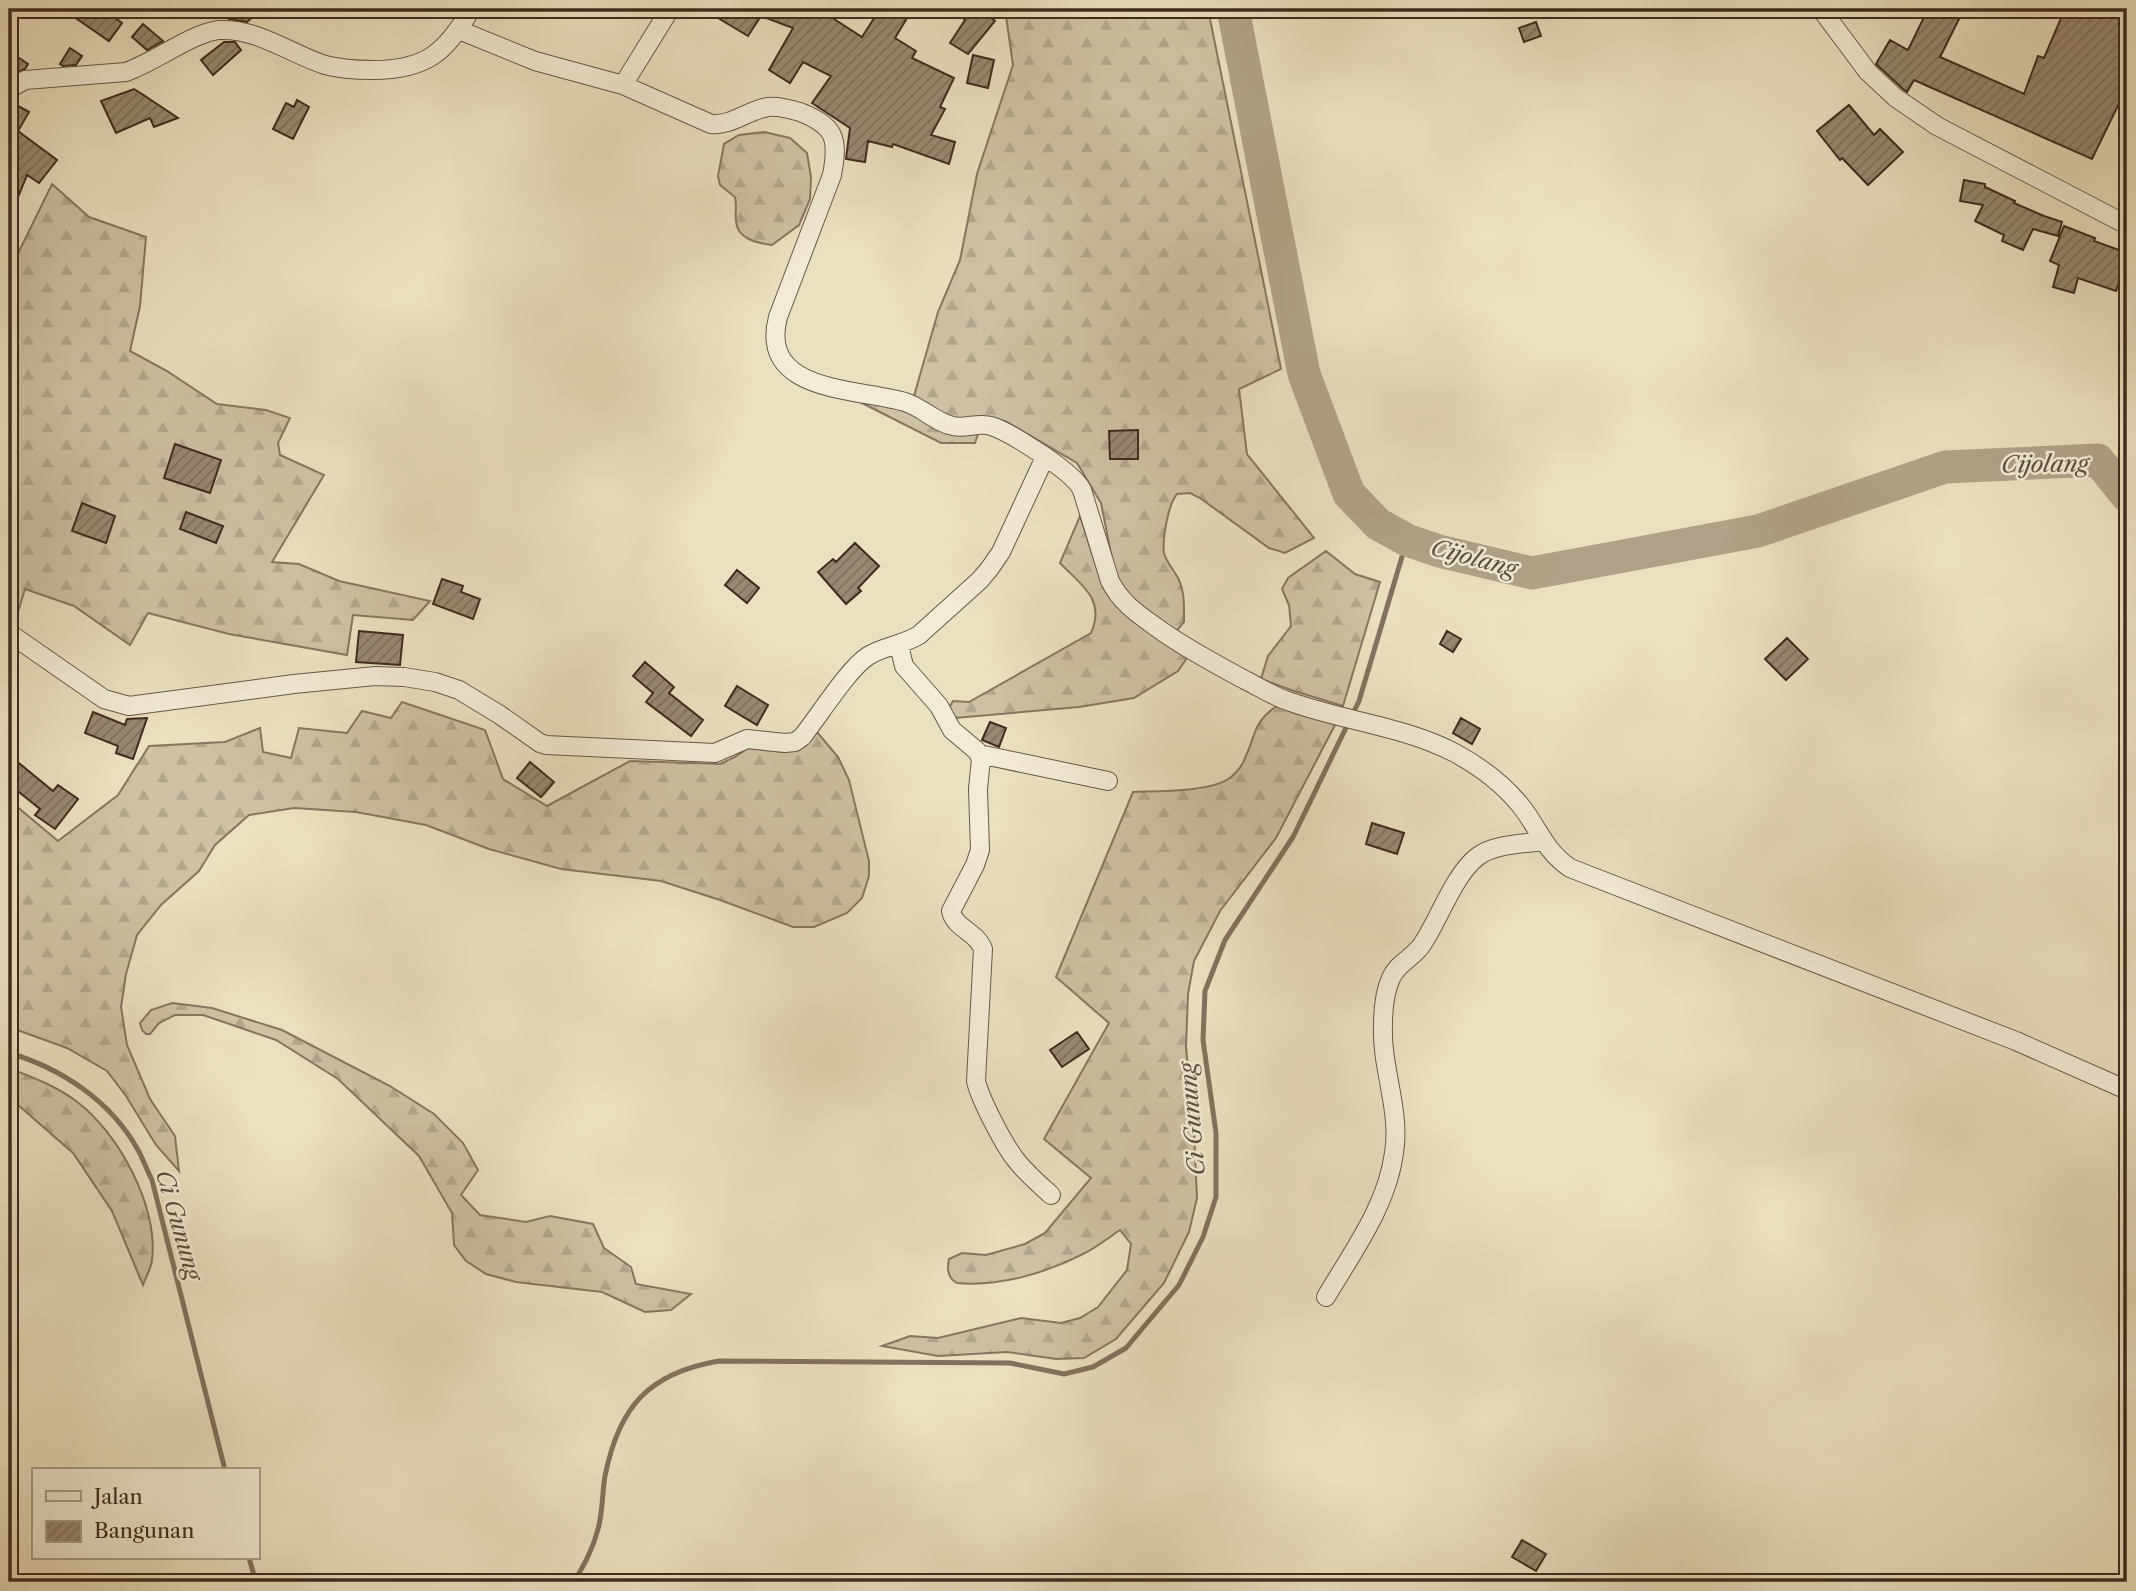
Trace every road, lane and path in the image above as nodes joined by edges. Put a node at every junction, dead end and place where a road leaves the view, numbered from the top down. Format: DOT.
graph roads {
  1 [pos="471,9"];
  2 [pos="670,9"];
  3 [pos="1821,9"];
  4 [pos="458,30"];
  5 [pos="623,85"];
  6 [pos="9,89"];
  7 [pos="2127,225"];
  8 [pos="1045,457"];
  9 [pos="9,633"];
  10 [pos="899,645"];
  11 [pos="979,754"];
  12 [pos="1108,781"];
  13 [pos="1543,841"];
  14 [pos="2127,1090"];
  15 [pos="1051,1195"];
  16 [pos="1326,1297"];
  1 -- 4 [label="street"];
  2 -- 5 [label="street"];
  3 -- 7 [label="street"];
  4 -- 5 [label="street"];
  4 -- 6 [label="street"];
  5 -- 8 [label="street"];
  8 -- 10 [label="street"];
  8 -- 13 [label="street"];
  9 -- 10 [label="street"];
  10 -- 11 [label="street"];
  11 -- 12 [label="street"];
  11 -- 15 [label="street"];
  13 -- 14 [label="street"];
  13 -- 16 [label="street"];
}
